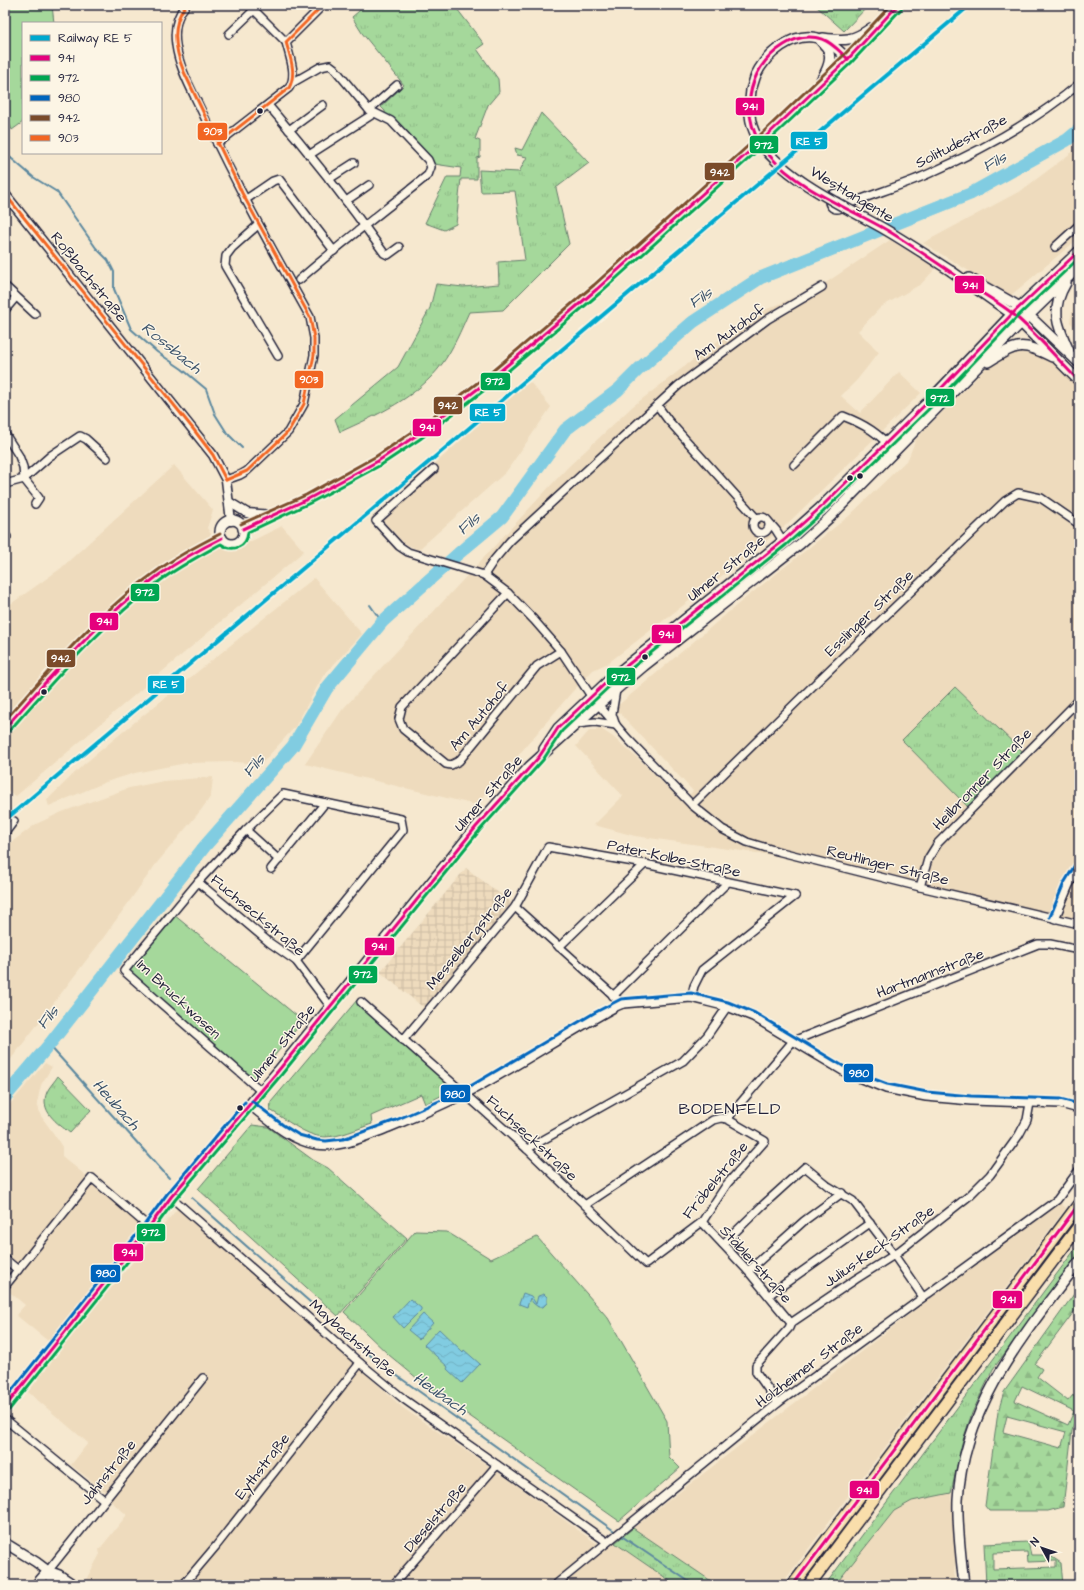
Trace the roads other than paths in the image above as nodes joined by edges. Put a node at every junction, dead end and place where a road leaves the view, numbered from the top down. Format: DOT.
graph roads {
  1 [pos="186,5"];
  2 [pos="323,5"];
  3 [pos="898,5"];
  4 [pos="252,8"];
  5 [pos="885,19"];
  6 [pos="229,34"];
  7 [pos="818,38"];
  8 [pos="286,42"];
  9 [pos="848,59"];
  10 [pos="292,83"];
  11 [pos="397,84"];
  12 [pos="1079,84"];
  13 [pos="812,93"];
  14 [pos="268,105"];
  15 [pos="322,106"];
  16 [pos="371,112"];
  17 [pos="289,130"];
  18 [pos="217,144"];
  19 [pos="309,155"];
  20 [pos="354,163"];
  21 [pos="328,179"];
  22 [pos="369,186"];
  23 [pos="5,194"];
  24 [pos="245,200"];
  25 [pos="346,201"];
  26 [pos="846,205"];
  27 [pos="258,225"];
  28 [pos="364,225"];
  29 [pos="1079,225"];
  30 [pos="398,247"];
  31 [pos="1055,247"];
  32 [pos="334,251"];
  33 [pos="1079,251"];
  34 [pos="1076,270"];
  35 [pos="951,271"];
  36 [pos="299,280"];
  37 [pos="5,286"];
  38 [pos="822,287"];
  39 [pos="16,297"];
  40 [pos="1020,307"];
  41 [pos="5,310"];
  42 [pos="35,314"];
  43 [pos="1012,314"];
  44 [pos="1029,316"];
  45 [pos="1022,323"];
  46 [pos="1070,354"];
  47 [pos="278,356"];
  48 [pos="1058,360"];
  49 [pos="1079,363"];
  50 [pos="976,369"];
  51 [pos="1079,381"];
  52 [pos="657,405"];
  53 [pos="5,434"];
  54 [pos="887,442"];
  55 [pos="895,451"];
  56 [pos="107,458"];
  57 [pos="794,465"];
  58 [pos="434,469"];
  59 [pos="24,479"];
  60 [pos="226,480"];
  61 [pos="5,484"];
  62 [pos="229,502"];
  63 [pos="36,504"];
  64 [pos="275,516"];
  65 [pos="757,518"];
  66 [pos="231,521"];
  67 [pos="769,522"];
  68 [pos="1079,524"];
  69 [pos="243,529"];
  70 [pos="222,538"];
  71 [pos="783,541"];
  72 [pos="484,575"];
  73 [pos="508,594"];
  74 [pos="561,651"];
  75 [pos="616,690"];
  76 [pos="591,696"];
  77 [pos="1079,700"];
  78 [pos="598,705"];
  79 [pos="577,724"];
  80 [pos="616,725"];
  81 [pos="5,728"];
  82 [pos="539,757"];
  83 [pos="325,803"];
  84 [pos="692,805"];
  85 [pos="14,821"];
  86 [pos="246,830"];
  87 [pos="5,833"];
  88 [pos="548,847"];
  89 [pos="279,860"];
  90 [pos="644,864"];
  91 [pos="1079,867"];
  92 [pos="271,869"];
  93 [pos="198,882"];
  94 [pos="728,882"];
  95 [pos="920,887"];
  96 [pos="515,907"];
  97 [pos="1055,919"];
  98 [pos="1079,924"];
  99 [pos="559,947"];
  100 [pos="1079,950"];
  101 [pos="296,961"];
  102 [pos="613,996"];
  103 [pos="691,998"];
  104 [pos="361,1002"];
  105 [pos="623,1004"];
  106 [pos="330,1006"];
  107 [pos="727,1007"];
  108 [pos="403,1040"];
  109 [pos="793,1040"];
  110 [pos="261,1091"];
  111 [pos="465,1094"];
  112 [pos="1030,1103"];
  113 [pos="249,1105"];
  114 [pos="1079,1109"];
  115 [pos="727,1120"];
  116 [pos="527,1149"];
  117 [pos="1079,1170"];
  118 [pos="842,1193"];
  119 [pos="171,1197"];
  120 [pos="1079,1204"];
  121 [pos="585,1205"];
  122 [pos="702,1222"];
  123 [pos="870,1223"];
  124 [pos="1079,1226"];
  125 [pos="149,1227"];
  126 [pos="723,1244"];
  127 [pos="894,1255"];
  128 [pos="5,1259"];
  129 [pos="1079,1262"];
  130 [pos="646,1264"];
  131 [pos="18,1270"];
  132 [pos="748,1271"];
  133 [pos="5,1286"];
  134 [pos="769,1295"];
  135 [pos="923,1297"];
  136 [pos="791,1324"];
  137 [pos="360,1363"];
  138 [pos="203,1378"];
  139 [pos="778,1403"];
  140 [pos="5,1407"];
  141 [pos="5,1419"];
  142 [pos="497,1465"];
  143 [pos="104,1500"];
  144 [pos="609,1540"];
  145 [pos="5,1543"];
  146 [pos="48,1571"];
  147 [pos="36,1585"];
  148 [pos="58,1585"];
  149 [pos="74,1585"];
  150 [pos="183,1585"];
  151 [pos="393,1585"];
  152 [pos="555,1585"];
  153 [pos="793,1585"];
  154 [pos="809,1585"];
  155 [pos="964,1585"];
  1 -- 18 [label="street"];
  2 -- 8 [label="street"];
  3 -- 5 [label="main road"];
  4 -- 6 [label="street"];
  4 -- 8 [label="street"];
  5 -- 7 [label="main road, Westtangente"];
  5 -- 9 [label="main road"];
  7 -- 9 [label="main road"];
  7 -- 13 [label="main road"];
  7 -- 35 [label="main road, Westtangente, bridge"];
  8 -- 10 [label="street"];
  9 -- 13 [label="main road"];
  10 -- 14 [label="street"];
  10 -- 16 [label="street"];
  11 -- 16 [label="street"];
  12 -- 26 [label="street, Solitudestraße"];
  13 -- 64 [label="main road"];
  14 -- 17 [label="street"];
  14 -- 18 [label="street"];
  15 -- 17 [label="street"];
  16 -- 19 [label="street"];
  16 -- 28 [label="street"];
  17 -- 19 [label="street"];
  18 -- 24 [label="street"];
  19 -- 21 [label="street"];
  20 -- 21 [label="street"];
  21 -- 25 [label="street"];
  22 -- 25 [label="street"];
  23 -- 60 [label="street, Roßbachstraße"];
  24 -- 27 [label="street"];
  24 -- 32 [label="street"];
  25 -- 28 [label="street"];
  27 -- 47 [label="street"];
  27 -- 60 [label="street"];
  28 -- 30 [label="street"];
  28 -- 32 [label="street"];
  29 -- 31 [label="street"];
  32 -- 36 [label="street"];
  33 -- 40 [label="main road, Ulmer Straße"];
  34 -- 44 [label="main road"];
  34 -- 46 [label="main road"];
  35 -- 40 [label="main road, Westtangente"];
  35 -- 43 [label="main road, Westtangente"];
  37 -- 39 [label="street"];
  38 -- 52 [label="street, Am Autohof"];
  39 -- 41 [label="street"];
  39 -- 42 [label="street"];
  40 -- 43 [label="main road, Ulmer Straße"];
  40 -- 44 [label="main road, Westtangente"];
  43 -- 45 [label="main road, Westtangente"];
  43 -- 54 [label="main road, Ulmer Straße"];
  44 -- 45 [label="main road"];
  44 -- 46 [label="main road, Westtangente"];
  45 -- 48 [label="main road, Westtangente"];
  45 -- 50 [label="main road"];
  46 -- 49 [label="main road, Westtangente"];
  48 -- 50 [label="main road"];
  48 -- 51 [label="main road, Westtangente"];
  50 -- 55 [label="main road, Ulmer Straße"];
  52 -- 65 [label="street"];
  52 -- 72 [label="street, Am Autohof"];
  53 -- 59 [label="street"];
  54 -- 55 [label="street"];
  54 -- 57 [label="street"];
  54 -- 71 [label="main road, Ulmer Straße"];
  55 -- 75 [label="main road, Ulmer Straße"];
  56 -- 59 [label="street"];
  58 -- 72 [label="street"];
  59 -- 61 [label="street"];
  59 -- 63 [label="street"];
  60 -- 62 [label="street, Roßbachstraße"];
  62 -- 64 [label="street"];
  62 -- 66 [label="street, Roßbachstraße"];
  64 -- 69 [label="main road"];
  65 -- 67 [label="street"];
  65 -- 67 [label="street"];
  66 -- 69 [label="main road"];
  66 -- 70 [label="main road"];
  67 -- 71 [label="street"];
  68 -- 84 [label="street, Esslinger Straße"];
  69 -- 70 [label="main road"];
  70 -- 81 [label="main road"];
  71 -- 76 [label="main road, Ulmer Straße"];
  72 -- 73 [label="street"];
  73 -- 74 [label="street"];
  73 -- 74 [label="street, Am Autohof"];
  74 -- 76 [label="street"];
  75 -- 78 [label="main road, Ulmer Straße"];
  75 -- 80 [label="street"];
  76 -- 78 [label="street"];
  76 -- 82 [label="main road, Ulmer Straße"];
  77 -- 95 [label="street, Heilbronner Straße"];
  78 -- 79 [label="main road, Ulmer Straße"];
  78 -- 80 [label="street, Reutlinger Straße"];
  79 -- 80 [label="street"];
  79 -- 82 [label="main road, Ulmer Straße"];
  80 -- 84 [label="street, Reutlinger Straße"];
  82 -- 106 [label="main road, Ulmer Straße"];
  83 -- 86 [label="street, Im Bruckwasen"];
  83 -- 89 [label="street"];
  83 -- 101 [label="street, Im Bruckwasen"];
  84 -- 95 [label="street, Reutlinger Straße"];
  85 -- 87 [label="street"];
  86 -- 89 [label="street"];
  86 -- 93 [label="street, Im Bruckwasen"];
  88 -- 90 [label="street, Pater-Kolbe-Straße"];
  88 -- 96 [label="street, Messelbergstraße"];
  89 -- 92 [label="street"];
  90 -- 94 [label="street, Pater-Kolbe-Straße"];
  90 -- 99 [label="street"];
  91 -- 97 [label="street"];
  93 -- 101 [label="street, Fuchseckstraße"];
  93 -- 110 [label="street, Im Bruckwasen"];
  94 -- 102 [label="street"];
  94 -- 103 [label="street, Pater-Kolbe-Straße"];
  95 -- 97 [label="street, Reutlinger Straße"];
  96 -- 99 [label="street"];
  96 -- 108 [label="street, Messelbergstraße"];
  97 -- 98 [label="street"];
  99 -- 102 [label="street"];
  100 -- 109 [label="street, Hartmannstraße"];
  101 -- 106 [label="street, Fuchseckstraße"];
  102 -- 105 [label="street"];
  103 -- 105 [label="street"];
  103 -- 107 [label="street"];
  104 -- 108 [label="street, Fuchseckstraße"];
  105 -- 111 [label="street"];
  106 -- 110 [label="main road, Ulmer Straße"];
  107 -- 109 [label="street"];
  107 -- 116 [label="street"];
  108 -- 111 [label="street, Fuchseckstraße"];
  109 -- 112 [label="street"];
  109 -- 115 [label="street"];
  110 -- 113 [label="main road, Ulmer Straße"];
  111 -- 113 [label="street"];
  111 -- 116 [label="street, Fuchseckstraße"];
  112 -- 114 [label="street"];
  112 -- 127 [label="street, Julius-Keck-Straße"];
  113 -- 119 [label="main road, Ulmer Straße"];
  115 -- 121 [label="street"];
  115 -- 122 [label="street, Fröbelstraße"];
  116 -- 121 [label="street, Fuchseckstraße"];
  117 -- 135 [label="street, Holzheimer Straße"];
  118 -- 123 [label="street"];
  118 -- 126 [label="street"];
  118 -- 132 [label="street"];
  119 -- 125 [label="main road, Ulmer Straße"];
  119 -- 137 [label="street, Maybachstraße"];
  120 -- 153 [label="highway"];
  121 -- 130 [label="street, Fuchseckstraße"];
  122 -- 126 [label="street, Stäblerstraße"];
  122 -- 130 [label="street, Fröbelstraße"];
  123 -- 127 [label="street"];
  123 -- 134 [label="street"];
  124 -- 154 [label="highway"];
  125 -- 131 [label="street"];
  125 -- 140 [label="main road, Ulmer Straße"];
  126 -- 132 [label="street, Stäblerstraße"];
  127 -- 135 [label="street"];
  127 -- 136 [label="street, Julius-Keck-Straße"];
  128 -- 131 [label="street"];
  129 -- 155 [label="main road"];
  131 -- 133 [label="street"];
  132 -- 134 [label="street, Stäblerstraße"];
  134 -- 136 [label="street, Stäblerstraße"];
  135 -- 139 [label="street, Holzheimer Straße"];
  136 -- 139 [label="street, Julius-Keck-Straße"];
  137 -- 142 [label="street, Maybachstraße"];
  137 -- 150 [label="street, Eythstraße"];
  138 -- 143 [label="street, Jahnstraße"];
  139 -- 144 [label="street, Holzheimer Straße"];
  141 -- 143 [label="street"];
  142 -- 144 [label="street, Maybachstraße"];
  142 -- 151 [label="street, Dieselstraße"];
  143 -- 146 [label="street, Jahnstraße"];
  144 -- 152 [label="street, Holzheimer Straße"];
  145 -- 146 [label="main road"];
  146 -- 147 [label="main road, Jahnstraße"];
  146 -- 148 [label="main road"];
  146 -- 149 [label="main road"];
}
